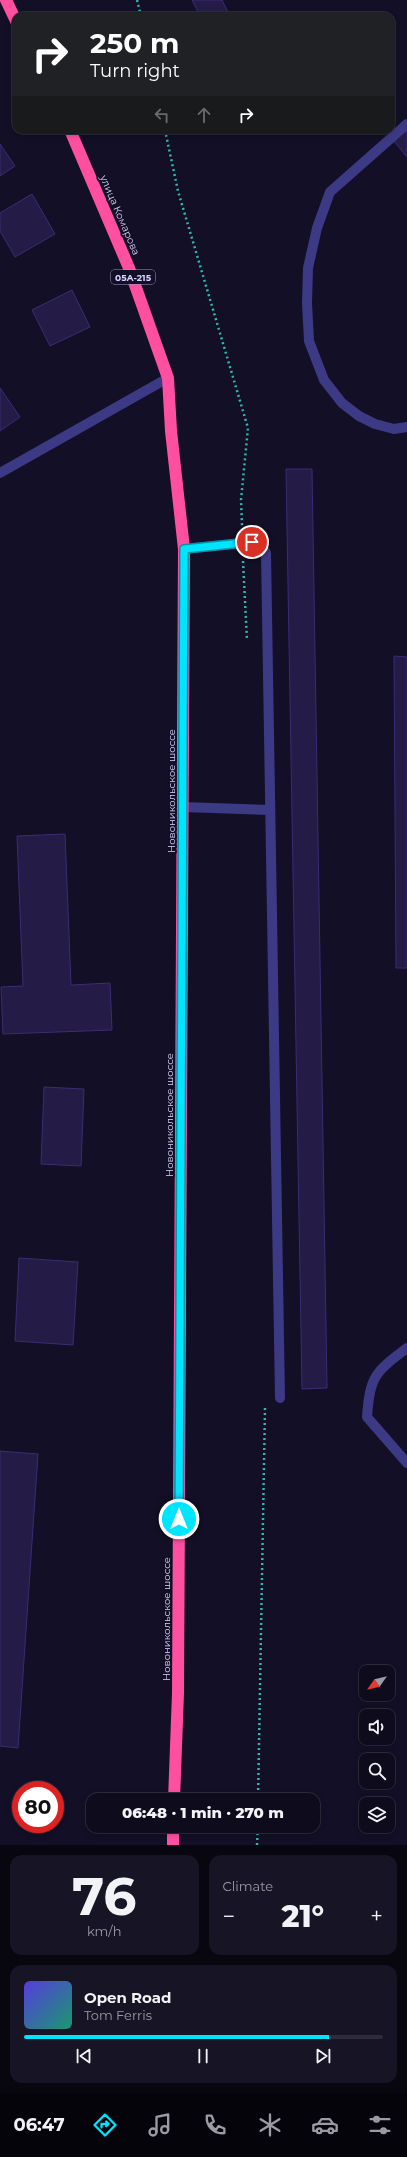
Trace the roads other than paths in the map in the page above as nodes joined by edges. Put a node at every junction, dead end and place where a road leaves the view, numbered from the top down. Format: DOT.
graph roads {
  1 [pos="6,0"];
  2 [pos="12,13"];
  3 [pos="407,124"];
  4 [pos="72,134"];
  5 [pos="168,378"];
  6 [pos="407,427"];
  7 [pos="171,431"];
  8 [pos="0,473"];
  9 [pos="184,549"];
  10 [pos="183,807"];
  11 [pos="270,810"];
  12 [pos="407,1348"];
  13 [pos="280,1398"];
  14 [pos="407,1463"];
  15 [pos="174,1793"];
  16 [pos="173,1833"];
  17 [pos="173,1845"];
  1 -- 2 [label="highway"];
  3 -- 6 [label="street"];
  4 -- 5 [label="highway, улица Комарова / 05А-215"];
  5 -- 7 [label="highway, улица Комарова / 05А-215"];
  5 -- 8 [label="street"];
  7 -- 9 [label="highway, Новоникольское шоссе / 05А-215"];
  9 -- 10 [label="highway, Новоникольское шоссе / 05А-215"];
  9 -- 11 [label="street"];
  10 -- 11 [label="street"];
  10 -- 15 [label="highway, Новоникольское шоссе / 05А-215"];
  11 -- 13 [label="street"];
  12 -- 14 [label="street"];
  16 -- 17 [label="highway"];
}
